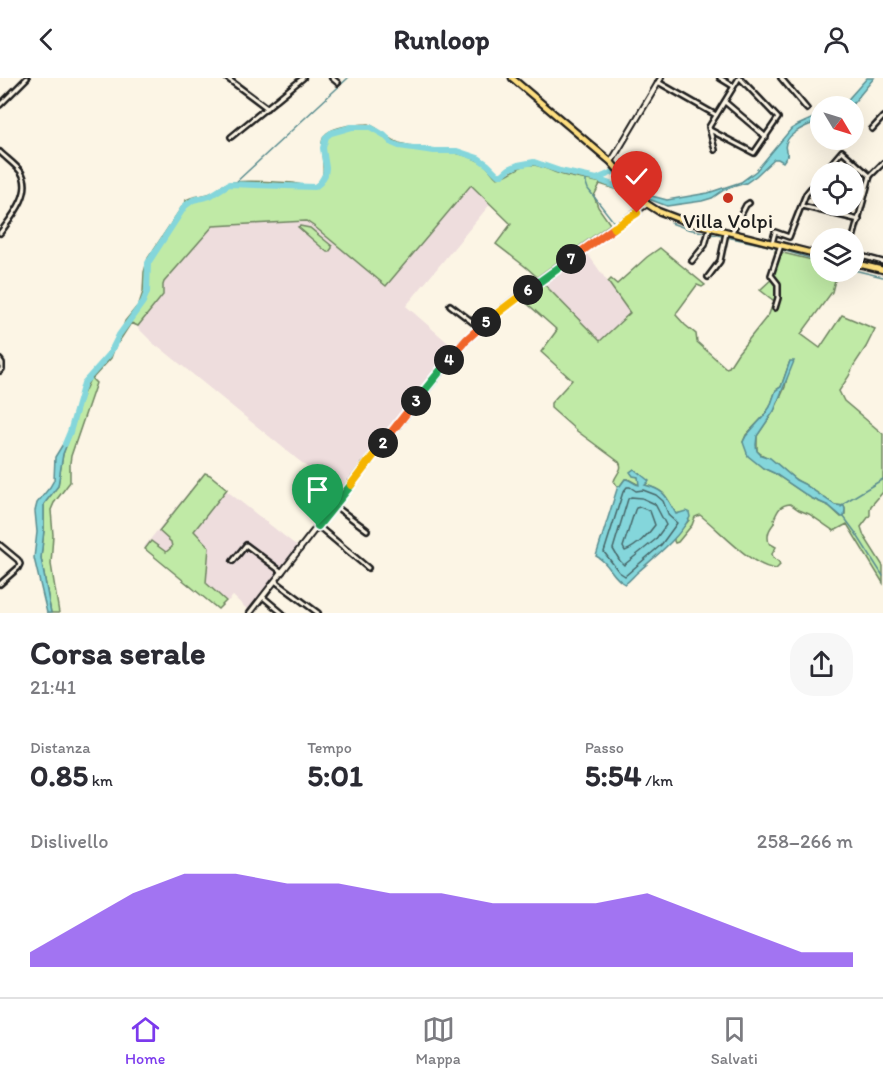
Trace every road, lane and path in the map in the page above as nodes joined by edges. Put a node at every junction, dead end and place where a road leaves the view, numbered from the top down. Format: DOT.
graph roads {
  1 [pos="27,78"];
  2 [pos="227,78"];
  3 [pos="303,78"];
  4 [pos="332,78"];
  5 [pos="512,78"];
  6 [pos="720,78"];
  7 [pos="739,78"];
  8 [pos="781,78"];
  9 [pos="660,80"];
  10 [pos="338,83"];
  11 [pos="734,86"];
  12 [pos="725,102"];
  13 [pos="0,105"];
  14 [pos="267,108"];
  15 [pos="807,109"];
  16 [pos="716,115"];
  17 [pos="883,117"];
  18 [pos="872,129"];
  19 [pos="710,130"];
  20 [pos="231,137"];
  21 [pos="766,137"];
  22 [pos="715,150"];
  23 [pos="0,152"];
  24 [pos="611,162"];
  25 [pos="833,162"];
  26 [pos="854,162"];
  27 [pos="883,163"];
  28 [pos="864,171"];
  29 [pos="870,176"];
  30 [pos="810,189"];
  31 [pos="749,202"];
  32 [pos="647,204"];
  33 [pos="802,206"];
  34 [pos="859,220"];
  35 [pos="856,228"];
  36 [pos="709,231"];
  37 [pos="0,233"];
  38 [pos="727,234"];
  39 [pos="773,241"];
  40 [pos="780,248"];
  41 [pos="810,253"];
  42 [pos="864,257"];
  43 [pos="692,261"];
  44 [pos="883,262"];
  45 [pos="864,265"];
  46 [pos="883,270"];
  47 [pos="708,277"];
  48 [pos="450,305"];
  49 [pos="775,308"];
  50 [pos="479,327"];
  51 [pos="0,360"];
  52 [pos="0,371"];
  53 [pos="335,506"];
  54 [pos="318,526"];
  55 [pos="367,530"];
  56 [pos="0,544"];
  57 [pos="233,561"];
  58 [pos="368,568"];
  59 [pos="282,572"];
  60 [pos="275,581"];
  61 [pos="0,584"];
  62 [pos="264,598"];
  63 [pos="250,613"];
  64 [pos="282,613"];
  65 [pos="318,613"];
  1 -- 13 [label="street"];
  2 -- 14 [label="street"];
  3 -- 14 [label="street"];
  4 -- 10 [label="street"];
  5 -- 24 [label="main road"];
  6 -- 11 [label="street"];
  7 -- 11 [label="street"];
  7 -- 21 [label="street"];
  8 -- 15 [label="street"];
  9 -- 16 [label="street"];
  9 -- 24 [label="street"];
  11 -- 12 [label="street"];
  12 -- 16 [label="street"];
  12 -- 21 [label="street"];
  14 -- 20 [label="street"];
  16 -- 19 [label="street"];
  17 -- 18 [label="street"];
  19 -- 21 [label="street"];
  19 -- 22 [label="street"];
  23 -- 37 [label="street"];
  24 -- 32 [label="main road"];
  25 -- 26 [label="street"];
  27 -- 29 [label="street"];
  28 -- 29 [label="street"];
  29 -- 34 [label="street"];
  30 -- 33 [label="street"];
  31 -- 38 [label="street"];
  32 -- 36 [label="main road"];
  32 -- 50 [label="street"];
  33 -- 34 [label="street"];
  33 -- 39 [label="street"];
  34 -- 35 [label="street"];
  36 -- 38 [label="main road"];
  36 -- 43 [label="street"];
  38 -- 39 [label="main road"];
  38 -- 47 [label="street"];
  39 -- 40 [label="main road"];
  40 -- 41 [label="main road"];
  40 -- 49 [label="street"];
  42 -- 44 [label="street"];
  45 -- 46 [label="main road"];
  48 -- 50 [label="street"];
  50 -- 53 [label="street"];
  51 -- 52 [label="street"];
  53 -- 54 [label="street"];
  53 -- 55 [label="street"];
  54 -- 58 [label="street"];
  54 -- 59 [label="street"];
  56 -- 61 [label="street"];
  57 -- 59 [label="street"];
  59 -- 60 [label="street"];
  60 -- 62 [label="street"];
  60 -- 65 [label="street"];
  62 -- 63 [label="street"];
  62 -- 64 [label="street"];
}
